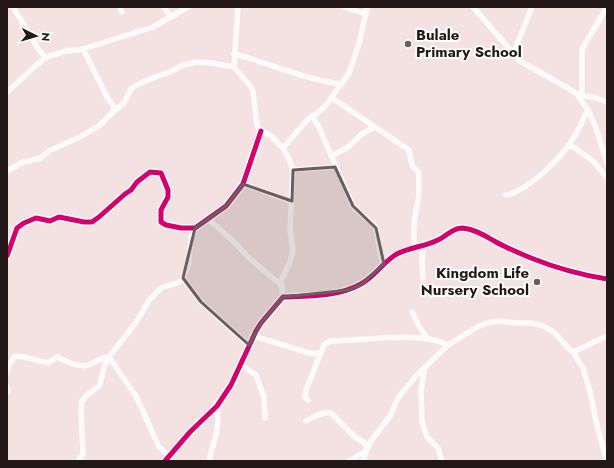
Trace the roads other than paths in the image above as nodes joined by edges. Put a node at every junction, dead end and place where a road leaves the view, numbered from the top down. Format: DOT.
graph roads {
  1 [pos="13,7"];
  2 [pos="164,7"];
  3 [pos="188,7"];
  4 [pos="238,7"];
  5 [pos="346,7"];
  6 [pos="367,7"];
  7 [pos="473,7"];
  8 [pos="532,7"];
  9 [pos="607,7"];
  10 [pos="366,14"];
  11 [pos="171,17"];
  12 [pos="83,49"];
  13 [pos="234,54"];
  14 [pos="513,54"];
  15 [pos="46,58"];
  16 [pos="234,67"];
  17 [pos="342,84"];
  18 [pos="7,92"];
  19 [pos="580,95"];
  20 [pos="332,98"];
  21 [pos="607,102"];
  22 [pos="588,110"];
  23 [pos="114,111"];
  24 [pos="312,116"];
  25 [pos="374,127"];
  26 [pos="261,131"];
  27 [pos="569,144"];
  28 [pos="283,148"];
  29 [pos="331,156"];
  30 [pos="607,163"];
  31 [pos="335,167"];
  32 [pos="293,170"];
  33 [pos="7,171"];
  34 [pos="607,178"];
  35 [pos="243,184"];
  36 [pos="506,195"];
  37 [pos="292,202"];
  38 [pos="208,218"];
  39 [pos="195,228"];
  40 [pos="423,245"];
  41 [pos="415,247"];
  42 [pos="7,256"];
  43 [pos="384,264"];
  44 [pos="184,278"];
  45 [pos="423,278"];
  46 [pos="607,280"];
  47 [pos="281,285"];
  48 [pos="284,297"];
  49 [pos="412,312"];
  50 [pos="256,332"];
  51 [pos="607,336"];
  52 [pos="427,338"];
  53 [pos="249,345"];
  54 [pos="448,345"];
  55 [pos="321,352"];
  56 [pos="573,352"];
  57 [pos="109,357"];
  58 [pos="240,364"];
  59 [pos="424,370"];
  60 [pos="7,372"];
  61 [pos="308,400"];
  62 [pos="218,406"];
  63 [pos="265,418"];
  64 [pos="306,421"];
  65 [pos="367,446"];
  66 [pos="170,456"];
  67 [pos="78,461"];
  68 [pos="165,461"];
  69 [pos="209,461"];
  70 [pos="349,461"];
  71 [pos="363,461"];
  72 [pos="442,461"];
  73 [pos="607,461"];
  1 -- 15 [label="street"];
  2 -- 11 [label="street"];
  3 -- 11 [label="street"];
  4 -- 13 [label="street"];
  5 -- 10 [label="street"];
  6 -- 10 [label="street"];
  7 -- 14 [label="street"];
  8 -- 14 [label="street"];
  9 -- 19 [label="street"];
  10 -- 17 [label="street"];
  11 -- 12 [label="street"];
  12 -- 15 [label="street"];
  12 -- 23 [label="street"];
  13 -- 16 [label="street"];
  13 -- 17 [label="street"];
  14 -- 19 [label="street"];
  15 -- 18 [label="street"];
  16 -- 23 [label="street"];
  16 -- 26 [label="street"];
  17 -- 20 [label="street"];
  19 -- 21 [label="street"];
  19 -- 22 [label="street"];
  20 -- 24 [label="street"];
  20 -- 25 [label="street"];
  22 -- 27 [label="street"];
  22 -- 30 [label="street"];
  23 -- 33 [label="street"];
  24 -- 28 [label="street"];
  24 -- 29 [label="street"];
  25 -- 29 [label="street"];
  25 -- 41 [label="street"];
  26 -- 28 [label="street"];
  26 -- 35 [label="street"];
  27 -- 34 [label="street"];
  27 -- 36 [label="street"];
  28 -- 32 [label="street"];
  29 -- 31 [label="street"];
  31 -- 32 [label="street"];
  31 -- 43 [label="street"];
  32 -- 37 [label="street"];
  35 -- 37 [label="street"];
  35 -- 38 [label="street"];
  37 -- 47 [label="street"];
  38 -- 39 [label="street"];
  38 -- 47 [label="street"];
  39 -- 42 [label="street"];
  39 -- 44 [label="street"];
  40 -- 41 [label="street"];
  40 -- 45 [label="street"];
  40 -- 46 [label="street"];
  41 -- 43 [label="street"];
  43 -- 48 [label="street"];
  44 -- 53 [label="street"];
  44 -- 57 [label="street"];
  47 -- 48 [label="street"];
  48 -- 50 [label="street"];
  49 -- 52 [label="street"];
  50 -- 53 [label="street"];
  50 -- 55 [label="street"];
  51 -- 56 [label="street"];
  52 -- 54 [label="street"];
  52 -- 55 [label="street"];
  53 -- 58 [label="street"];
  54 -- 56 [label="street"];
  54 -- 59 [label="street"];
  55 -- 61 [label="street"];
  56 -- 73 [label="street"];
  57 -- 60 [label="street"];
  57 -- 66 [label="street"];
  57 -- 67 [label="street"];
  58 -- 62 [label="street"];
  58 -- 63 [label="street"];
  59 -- 65 [label="street"];
  59 -- 72 [label="street"];
  62 -- 66 [label="street"];
  62 -- 69 [label="street"];
  64 -- 65 [label="street"];
  65 -- 70 [label="street"];
  65 -- 71 [label="street"];
  66 -- 68 [label="street"];
}
